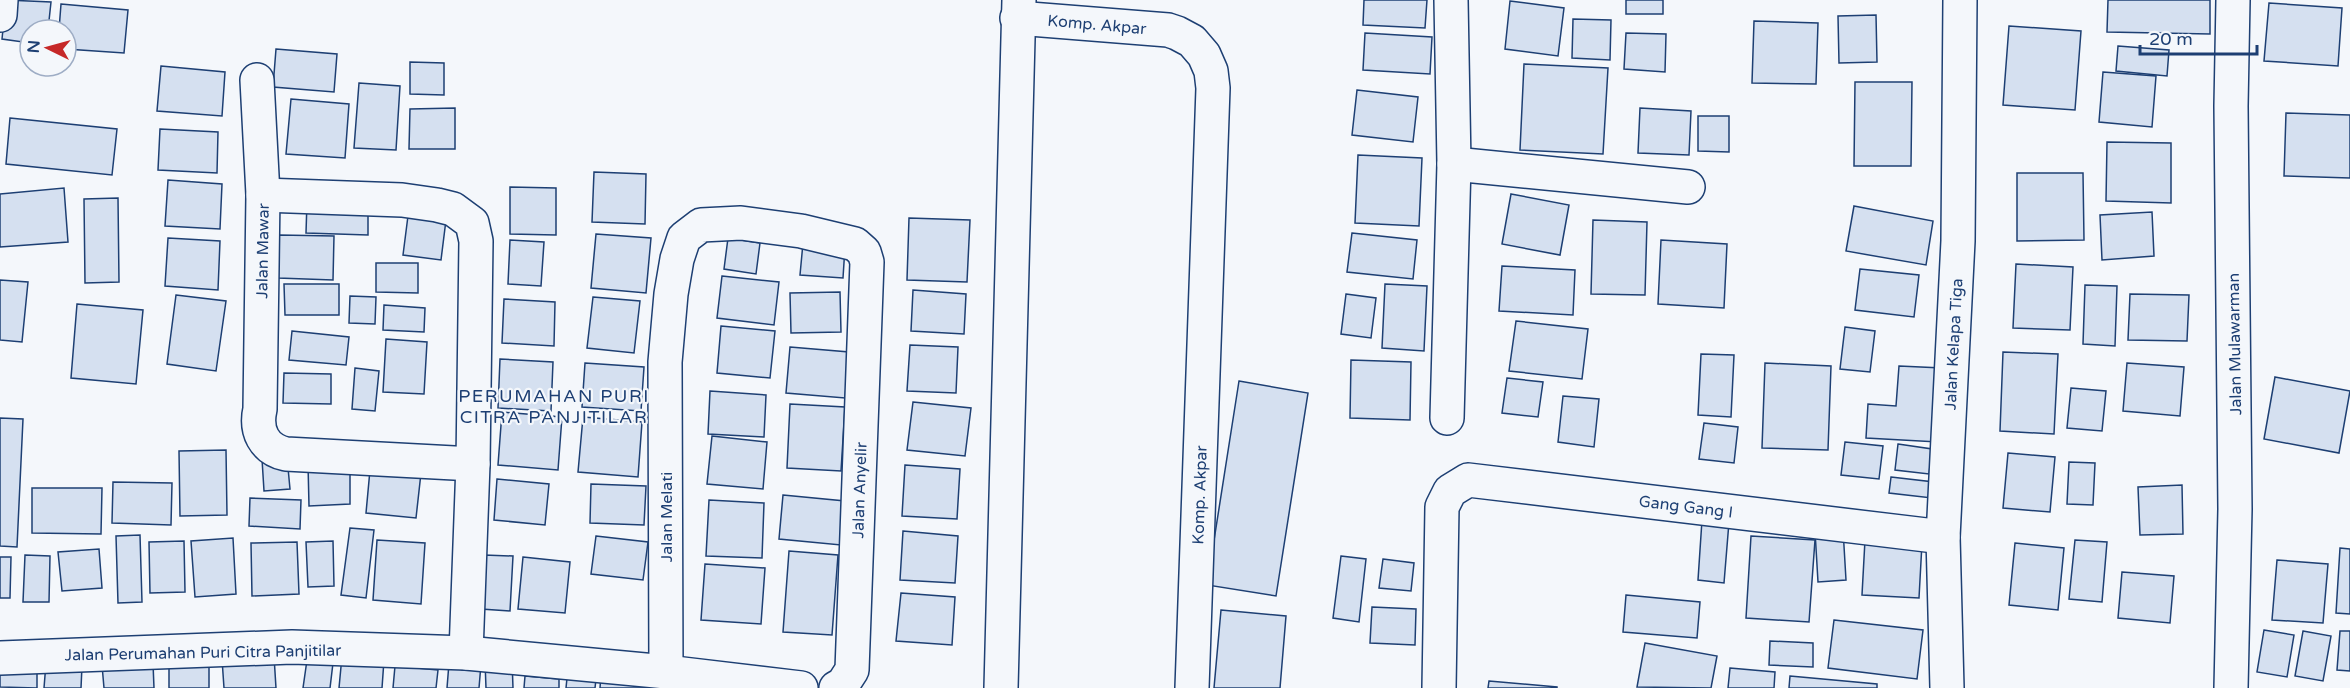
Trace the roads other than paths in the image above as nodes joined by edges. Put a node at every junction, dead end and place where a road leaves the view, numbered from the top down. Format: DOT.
graph roads {
  1 [pos="2,0"];
  2 [pos="1451,0"];
  3 [pos="1960,0"];
  4 [pos="2233,0"];
  5 [pos="1018,9"];
  6 [pos="0,15"];
  7 [pos="257,80"];
  8 [pos="1454,164"];
  9 [pos="1688,187"];
  10 [pos="263,195"];
  11 [pos="665,362"];
  12 [pos="1447,418"];
  13 [pos="472,464"];
  14 [pos="1942,537"];
  15 [pos="466,652"];
  16 [pos="0,658"];
  17 [pos="666,672"];
  18 [pos="801,688"];
  19 [pos="836,688"];
  20 [pos="1001,688"];
  21 [pos="1192,688"];
  22 [pos="1439,688"];
  23 [pos="1947,688"];
  24 [pos="2231,688"];
  1 -- 6 [label="street"];
  2 -- 8 [label="street"];
  3 -- 14 [label="street, Jalan Kelapa Tiga"];
  4 -- 24 [label="street, Jalan Mulawarman"];
  5 -- 20 [label="street, Komp. Akpar"];
  5 -- 21 [label="street, Komp. Akpar"];
  7 -- 10 [label="street"];
  8 -- 9 [label="street"];
  8 -- 12 [label="street"];
  10 -- 13 [label="street, Jalan Mawar"];
  10 -- 13 [label="street, Jalan Mawar"];
  11 -- 17 [label="street, Jalan Melati"];
  11 -- 19 [label="street, Jalan Anyelir"];
  13 -- 15 [label="street, Jalan Mawar"];
  14 -- 22 [label="street, Gang Gang I"];
  14 -- 23 [label="street, Jalan Kelapa Tiga"];
  15 -- 16 [label="street, Jalan Perumahan Puri Citra Panjitilar"];
  15 -- 17 [label="street, Jalan Perumahan Puri Citra Panjitilar"];
  17 -- 18 [label="street, Jalan Perumahan Puri Citra Panjitilar"];
}
